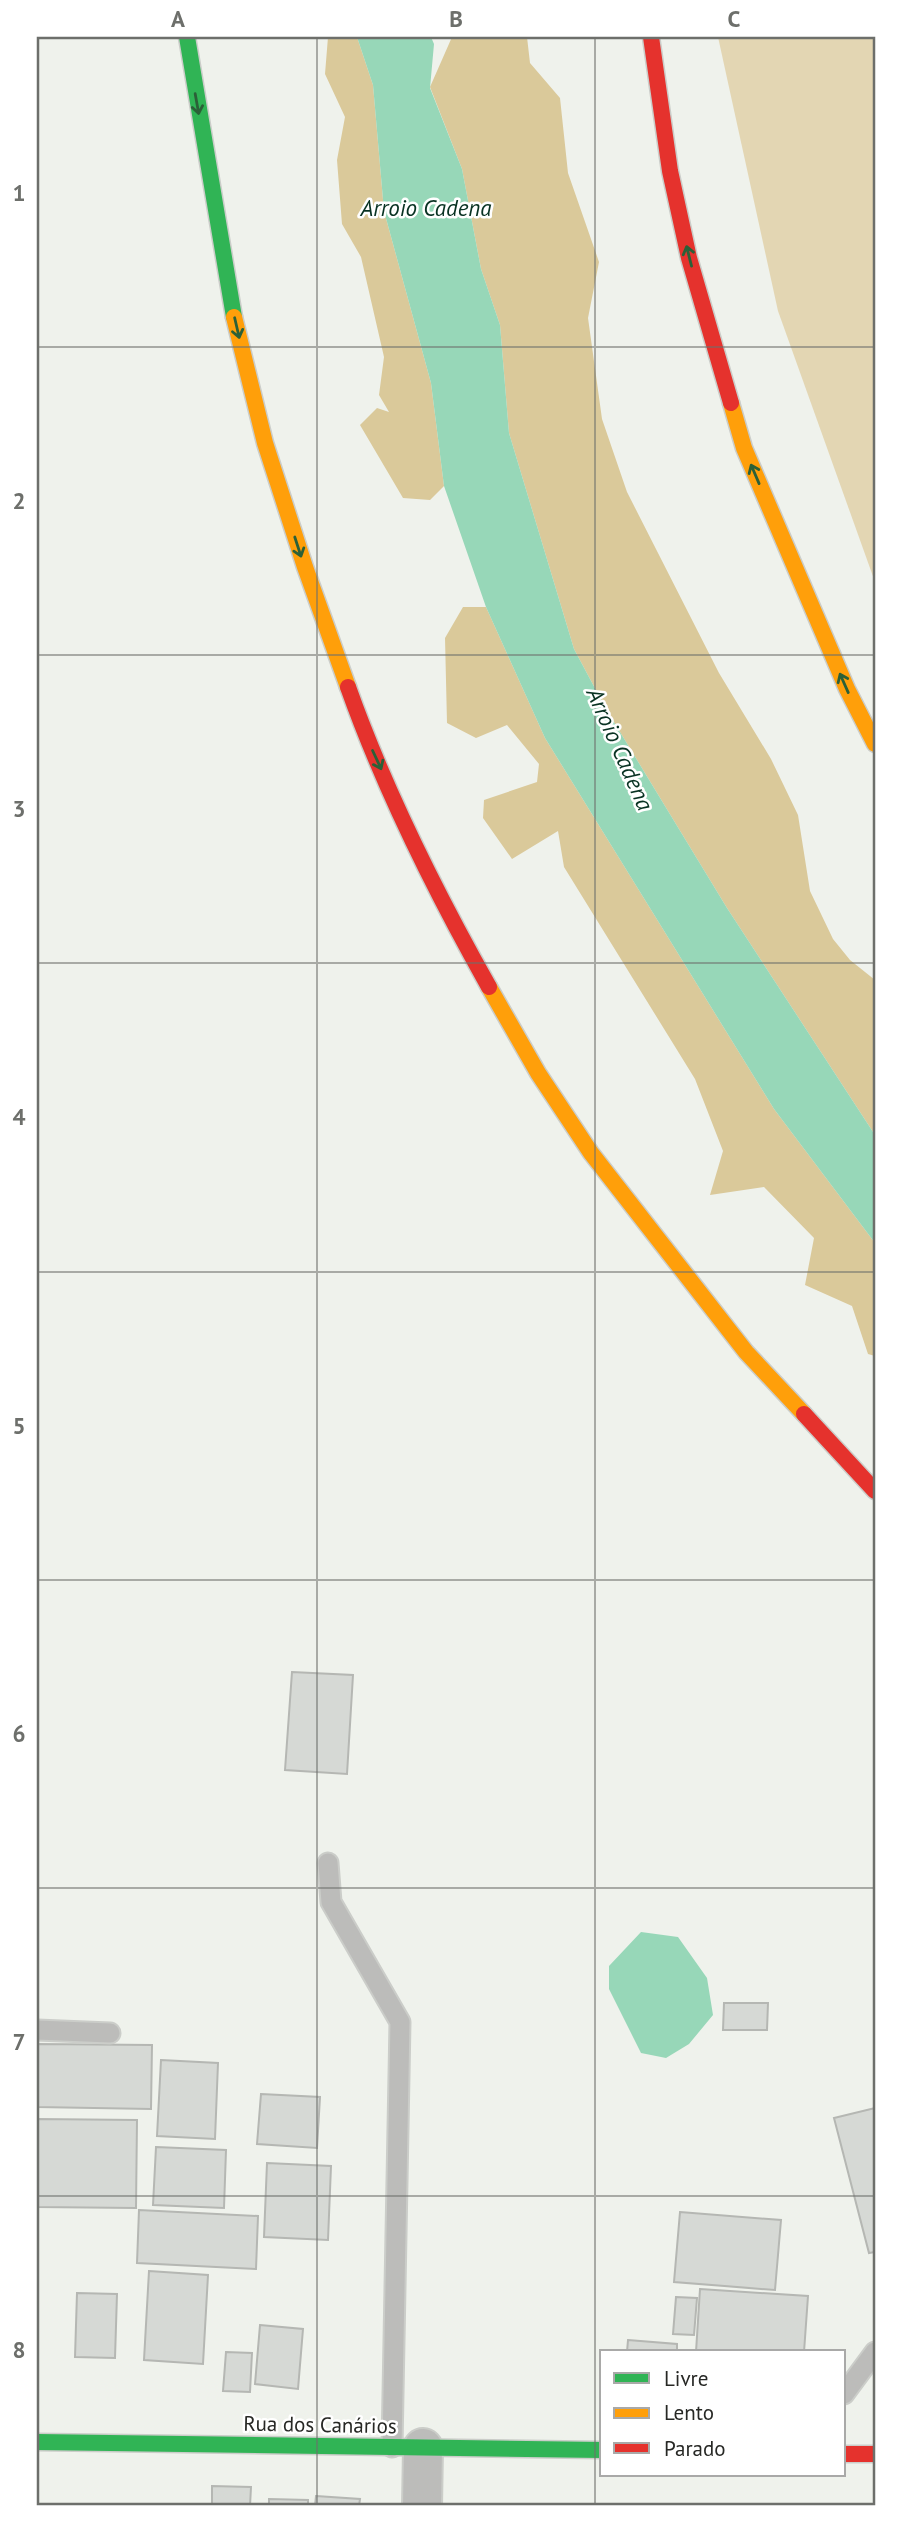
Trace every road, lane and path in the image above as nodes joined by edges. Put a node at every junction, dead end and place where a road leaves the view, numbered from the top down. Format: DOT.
graph roads {
  1 [pos="187,37"];
  2 [pos="651,37"];
  3 [pos="875,744"];
  4 [pos="875,1491"];
  5 [pos="328,1863"];
  6 [pos="37,2030"];
  7 [pos="110,2033"];
  8 [pos="875,2352"];
  9 [pos="846,2391"];
  10 [pos="37,2442"];
  11 [pos="407,2447"];
  12 [pos="600,2450"];
  13 [pos="846,2454"];
  14 [pos="875,2454"];
  15 [pos="422,2506"];
  1 -- 4 [label="main road, one-way"];
  3 -- 2 [label="main road, one-way"];
  5 -- 11 [label="lane"];
  6 -- 7 [label="lane"];
  8 -- 9 [label="lane"];
  10 -- 11 [label="main road, Rua dos Canários"];
  11 -- 12 [label="main road, Rua dos Canários"];
  11 -- 15 [label="street"];
  13 -- 14 [label="main road"];
}
